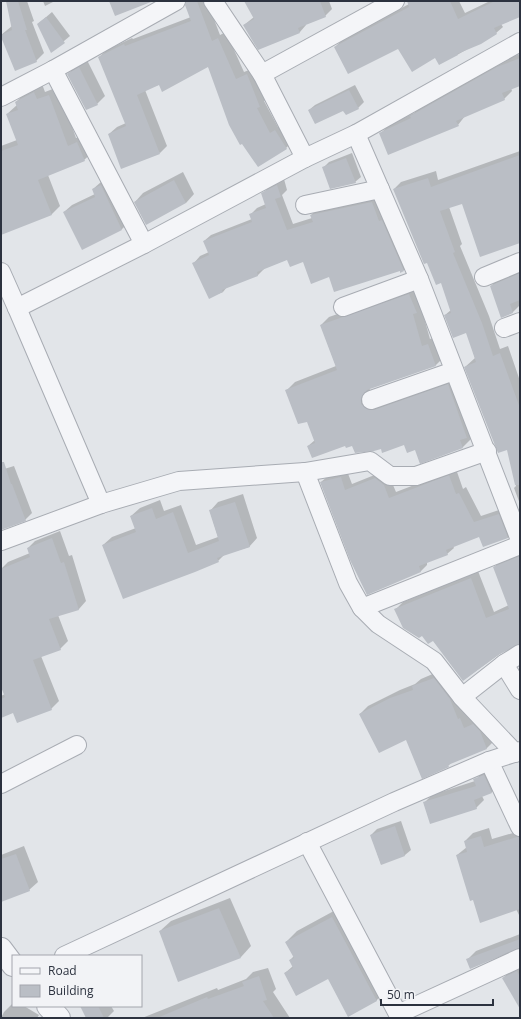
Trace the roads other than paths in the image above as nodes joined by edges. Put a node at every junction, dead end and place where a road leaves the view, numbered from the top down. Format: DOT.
graph roads {
  1 [pos="176,1"];
  2 [pos="213,1"];
  3 [pos="395,1"];
  4 [pos="520,42"];
  5 [pos="53,70"];
  6 [pos="262,74"];
  7 [pos="1,97"];
  8 [pos="356,134"];
  9 [pos="305,158"];
  10 [pos="380,189"];
  11 [pos="305,205"];
  12 [pos="144,244"];
  13 [pos="520,262"];
  14 [pos="1,272"];
  15 [pos="484,277"];
  16 [pos="419,279"];
  17 [pos="343,307"];
  18 [pos="17,308"];
  19 [pos="454,371"];
  20 [pos="371,400"];
  21 [pos="487,451"];
  22 [pos="305,472"];
  23 [pos="101,504"];
  24 [pos="520,540"];
  25 [pos="1,541"];
  26 [pos="520,545"];
  27 [pos="362,608"];
  28 [pos="520,654"];
  29 [pos="504,664"];
  30 [pos="520,690"];
  31 [pos="462,698"];
  32 [pos="77,745"];
  33 [pos="517,752"];
  34 [pos="489,761"];
  35 [pos="1,784"];
  36 [pos="520,827"];
  37 [pos="307,842"];
  38 [pos="1,949"];
  39 [pos="66,955"];
  40 [pos="520,958"];
  41 [pos="12,964"];
  42 [pos="49,1007"];
  43 [pos="59,1018"];
  1 -- 5 [label="street"];
  2 -- 6 [label="street"];
  3 -- 6 [label="street"];
  4 -- 8 [label="street"];
  5 -- 7 [label="street"];
  5 -- 12 [label="street"];
  6 -- 9 [label="street"];
  8 -- 9 [label="street"];
  8 -- 10 [label="street"];
  9 -- 12 [label="street"];
  10 -- 11 [label="street"];
  10 -- 16 [label="street"];
  12 -- 18 [label="street"];
  13 -- 15 [label="street"];
  14 -- 18 [label="street"];
  16 -- 17 [label="street"];
  16 -- 19 [label="street"];
  18 -- 23 [label="street"];
  19 -- 20 [label="street"];
  19 -- 21 [label="street"];
  21 -- 22 [label="street"];
  21 -- 24 [label="street"];
  22 -- 23 [label="street"];
  22 -- 27 [label="street"];
  23 -- 25 [label="street"];
  26 -- 27 [label="street"];
  27 -- 31 [label="street"];
  28 -- 29 [label="street"];
  29 -- 30 [label="street"];
  29 -- 31 [label="street"];
  31 -- 33 [label="street"];
  32 -- 35 [label="street"];
  33 -- 34 [label="street"];
  34 -- 36 [label="street"];
  34 -- 37 [label="street"];
  37 -- 39 [label="street"];
  37 -- 40 [label="street"];
  38 -- 41 [label="street"];
  42 -- 43 [label="street"];
}
